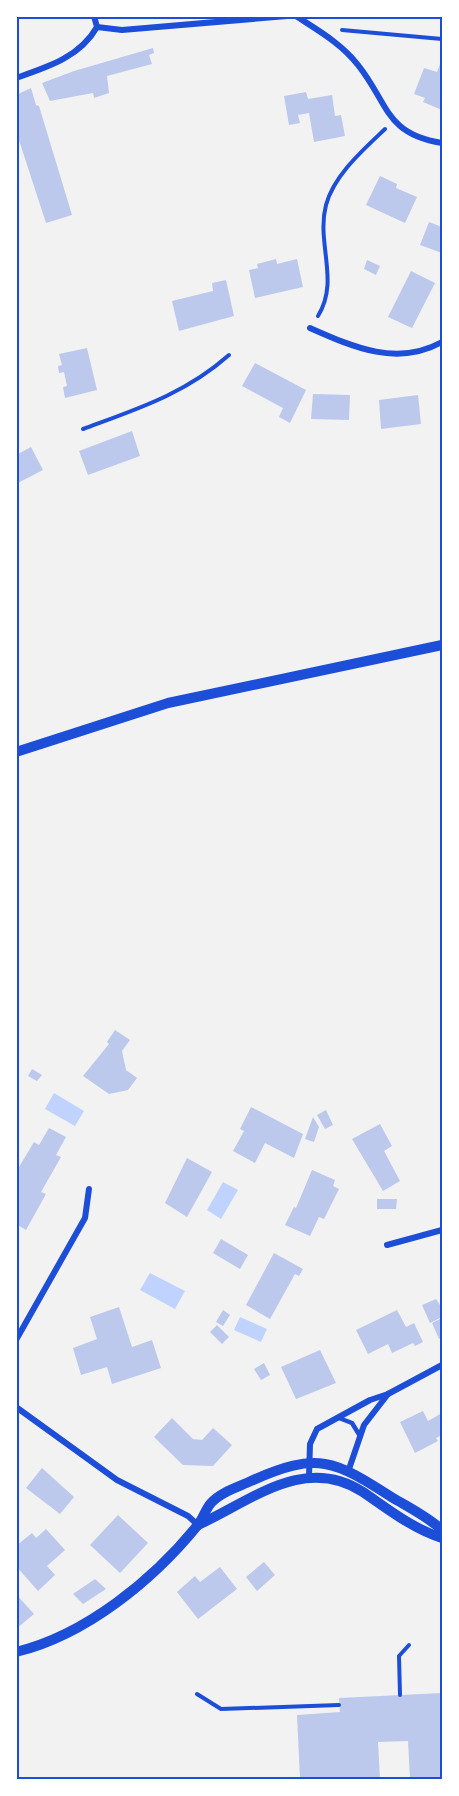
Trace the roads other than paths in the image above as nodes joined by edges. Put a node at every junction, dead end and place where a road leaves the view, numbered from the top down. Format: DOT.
graph roads {
  1 [pos="94,16"];
  2 [pos="287,16"];
  3 [pos="296,16"];
  4 [pos="97,27"];
  5 [pos="16,78"];
  6 [pos="442,143"];
  7 [pos="310,328"];
  8 [pos="442,342"];
  9 [pos="442,645"];
  10 [pos="16,752"];
  11 [pos="89,1189"];
  12 [pos="442,1230"];
  13 [pos="387,1245"];
  14 [pos="16,1340"];
  15 [pos="442,1365"];
  16 [pos="388,1394"];
  17 [pos="16,1407"];
  18 [pos="339,1418"];
  19 [pos="360,1436"];
  20 [pos="307,1462"];
  21 [pos="349,1470"];
  22 [pos="309,1476"];
  23 [pos="344,1482"];
  24 [pos="198,1526"];
  25 [pos="442,1530"];
  26 [pos="442,1538"];
  27 [pos="16,1652"];
  1 -- 4 [label="street"];
  2 -- 4 [label="street"];
  3 -- 6 [label="street"];
  4 -- 5 [label="street"];
  7 -- 8 [label="street"];
  9 -- 10 [label="street"];
  11 -- 14 [label="street"];
  12 -- 13 [label="street"];
  15 -- 16 [label="street"];
  16 -- 18 [label="street"];
  16 -- 19 [label="street"];
  17 -- 24 [label="street"];
  18 -- 19 [label="lane"];
  18 -- 20 [label="street"];
  19 -- 21 [label="street"];
  20 -- 21 [label="street"];
  20 -- 22 [label="street"];
  20 -- 24 [label="street"];
  21 -- 23 [label="street"];
  21 -- 25 [label="street"];
  22 -- 23 [label="street"];
  22 -- 24 [label="street"];
  23 -- 26 [label="street"];
  24 -- 27 [label="street"];
}
